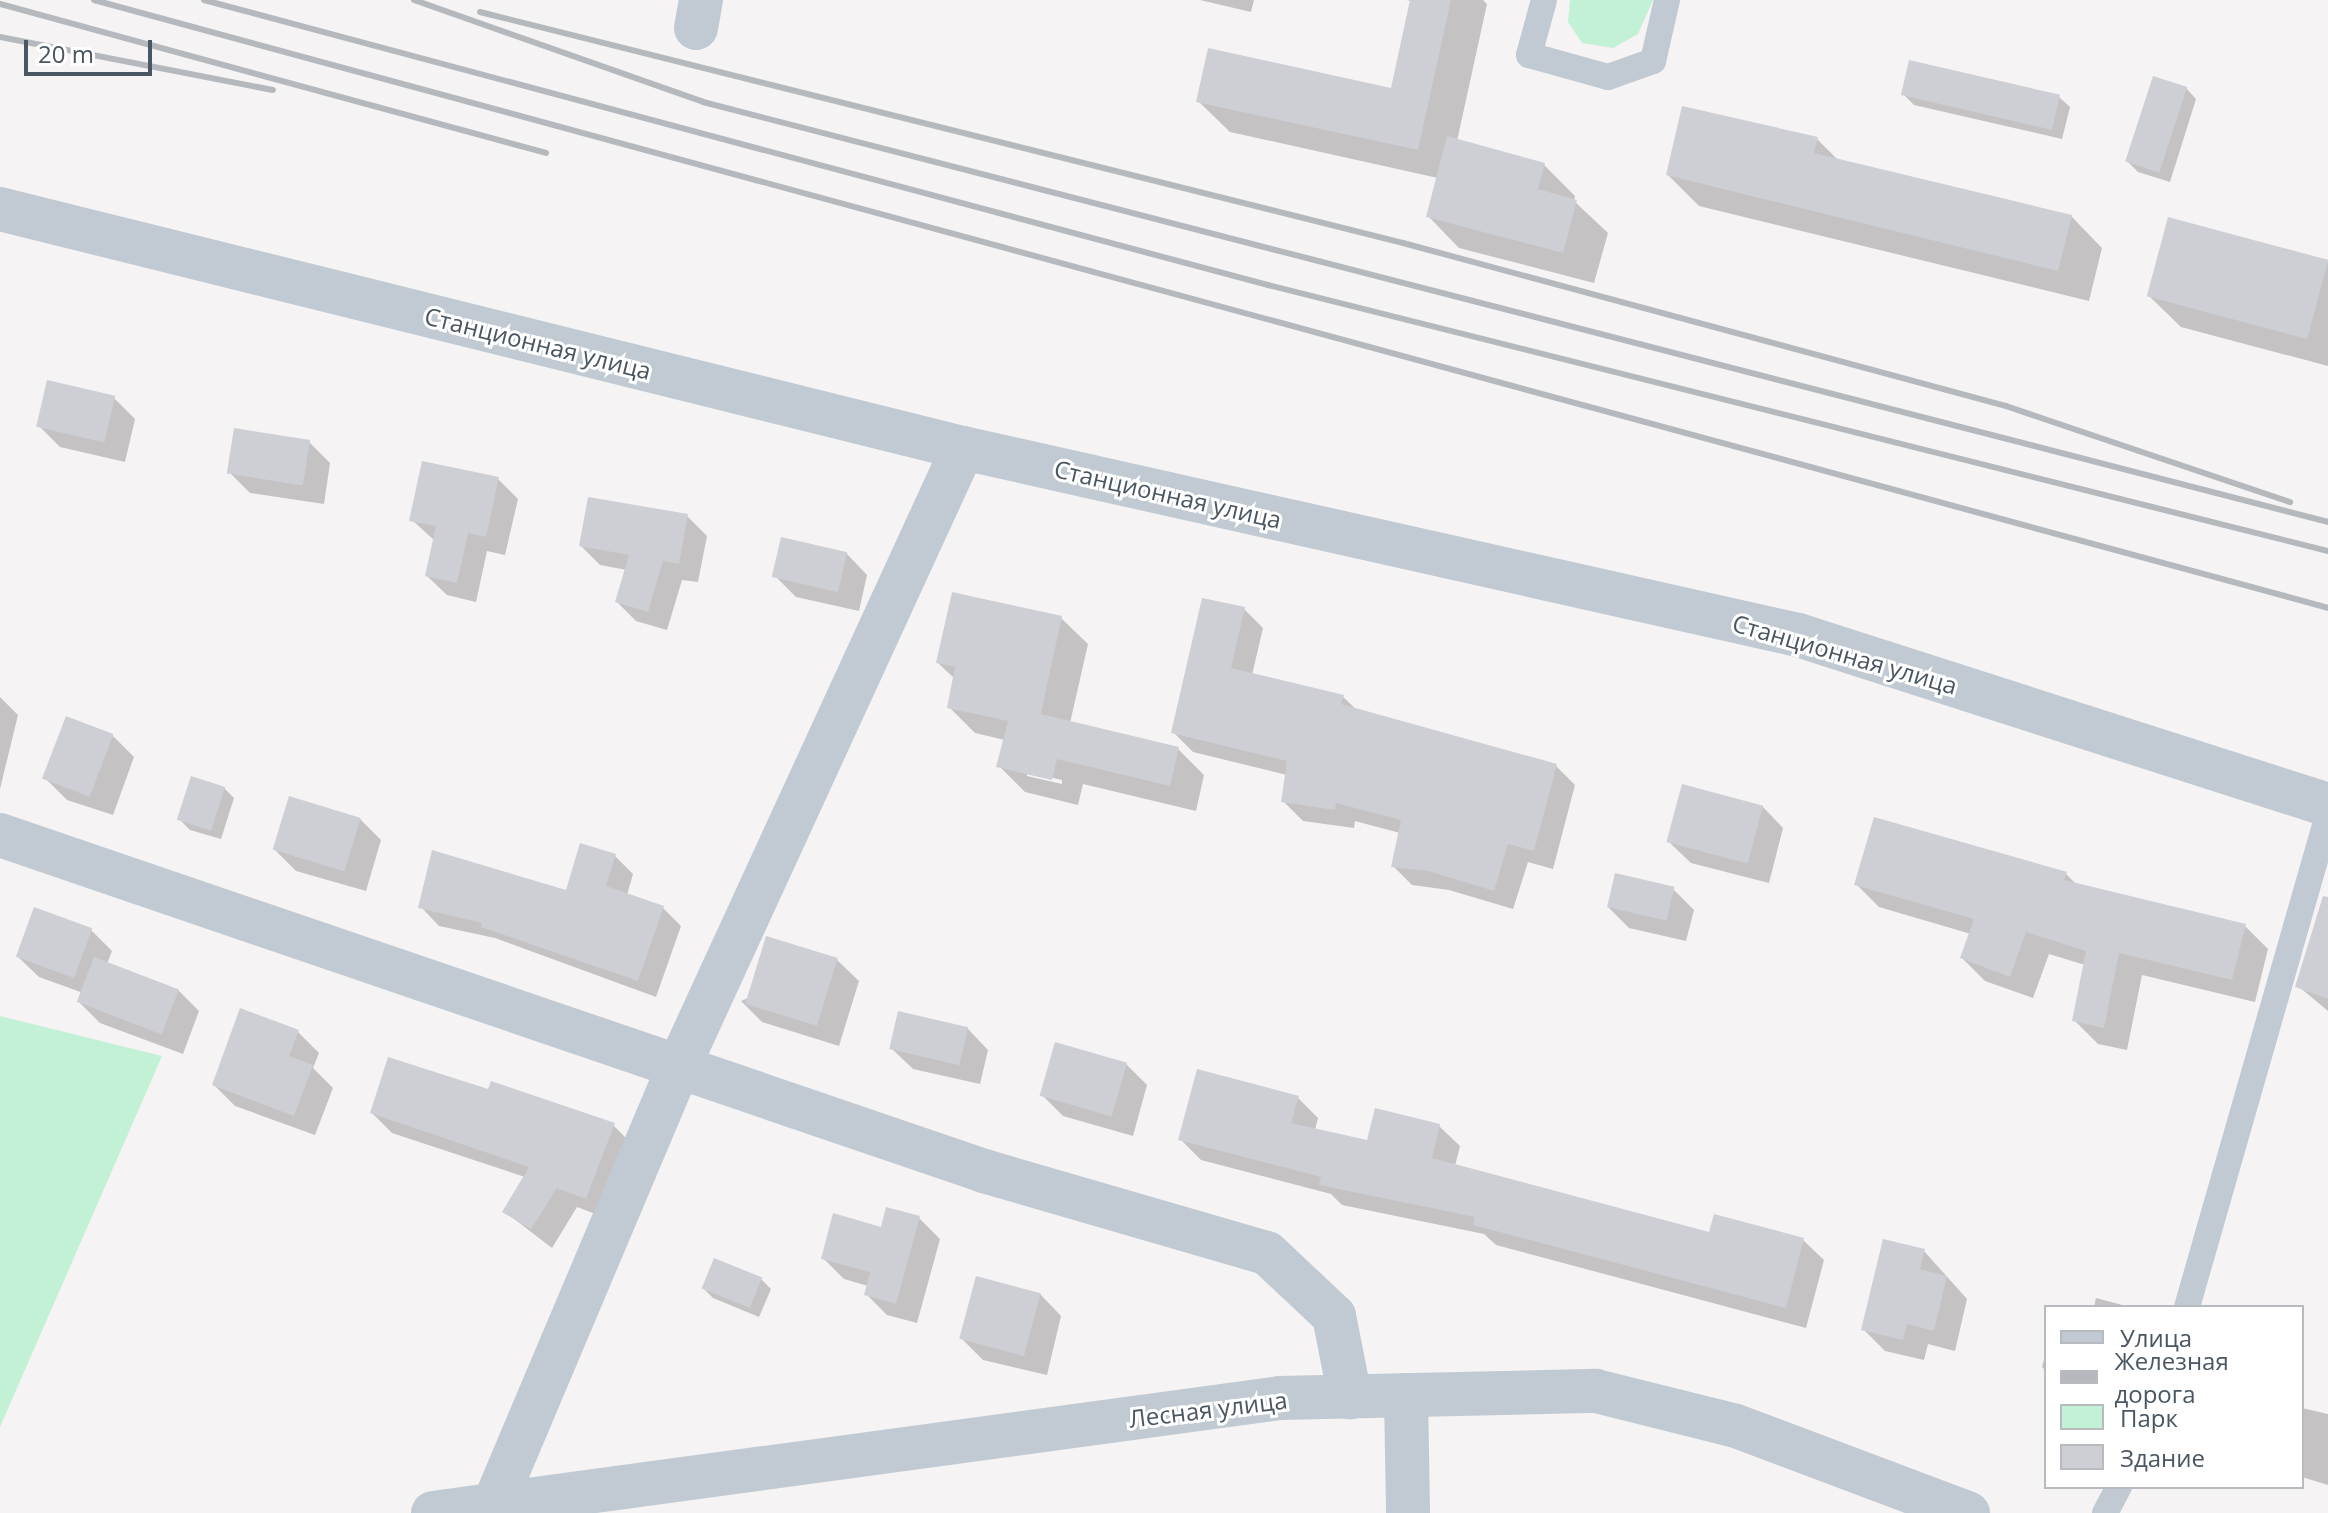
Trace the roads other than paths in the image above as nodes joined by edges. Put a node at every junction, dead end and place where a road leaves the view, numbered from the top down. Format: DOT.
graph roads {
  1 [pos="1544,0"];
  2 [pos="1667,0"];
  3 [pos="0,209"];
  4 [pos="963,448"];
  5 [pos="2328,805"];
  6 [pos="2328,815"];
  7 [pos="0,835"];
  8 [pos="678,1068"];
  9 [pos="2188,1305"];
  10 [pos="1406,1395"];
  11 [pos="1350,1397"];
  12 [pos="2118,1489"];
  13 [pos="494,1504"];
  14 [pos="433,1513"];
  15 [pos="1408,1513"];
  16 [pos="1968,1513"];
  17 [pos="2105,1513"];
  1 -- 2 [label="lane"];
  3 -- 4 [label="street, Станционная улица"];
  4 -- 5 [label="street, Станционная улица"];
  4 -- 8 [label="street"];
  6 -- 9 [label="lane"];
  7 -- 8 [label="street"];
  8 -- 11 [label="street"];
  8 -- 13 [label="street"];
  10 -- 11 [label="street, Лесная улица"];
  10 -- 15 [label="street"];
  10 -- 16 [label="street, Лесная улица"];
  11 -- 13 [label="street, Лесная улица"];
  12 -- 17 [label="lane"];
  13 -- 14 [label="street, Лесная улица"];
}
